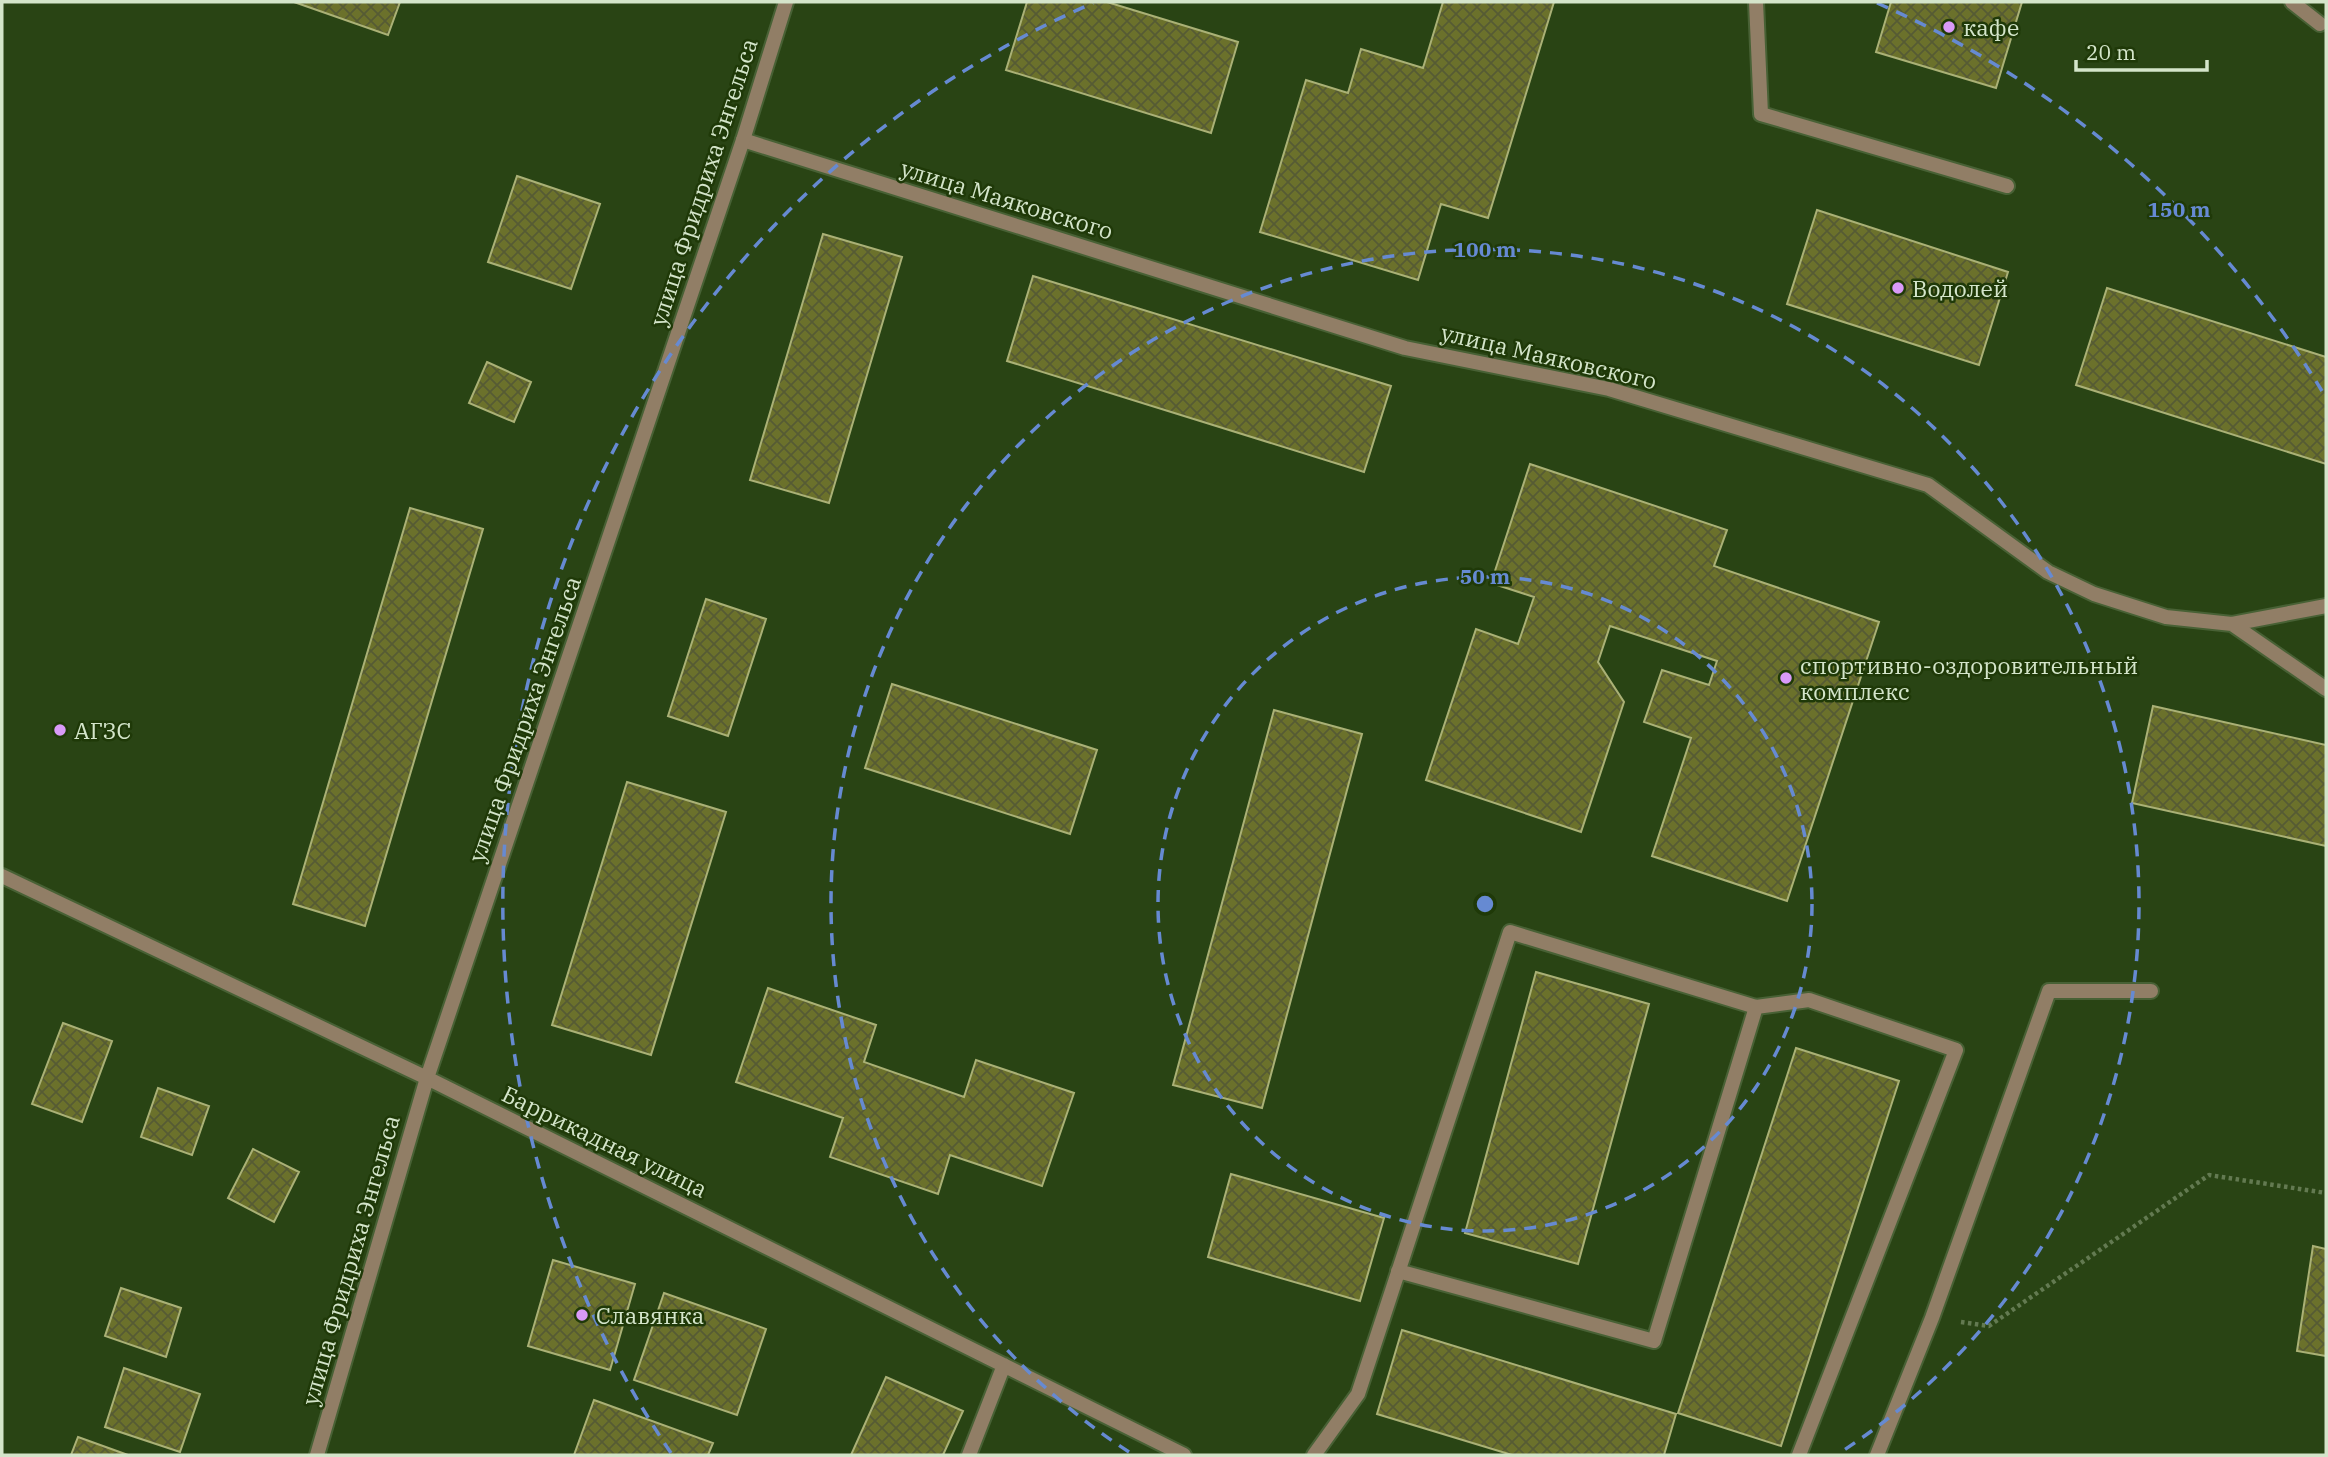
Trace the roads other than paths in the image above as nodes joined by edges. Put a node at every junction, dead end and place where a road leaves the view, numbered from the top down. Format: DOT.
graph roads {
  1 [pos="786,2"];
  2 [pos="1756,2"];
  3 [pos="2292,2"];
  4 [pos="2320,24"];
  5 [pos="743,140"];
  6 [pos="2007,186"];
  7 [pos="2326,606"];
  8 [pos="2232,624"];
  9 [pos="2326,689"];
  10 [pos="2,876"];
  11 [pos="2151,991"];
  12 [pos="1756,1007"];
  13 [pos="427,1078"];
  14 [pos="1398,1270"];
  15 [pos="1004,1365"];
  16 [pos="317,1455"];
  17 [pos="970,1455"];
  18 [pos="1185,1455"];
  19 [pos="1314,1455"];
  20 [pos="1799,1455"];
  21 [pos="1877,1455"];
  1 -- 5 [label="street, улица Фридриха Энгельса"];
  2 -- 6 [label="street"];
  3 -- 4 [label="street"];
  5 -- 8 [label="street, улица Маяковского"];
  5 -- 13 [label="street, улица Фридриха Энгельса"];
  7 -- 8 [label="street, улица Маяковского"];
  8 -- 9 [label="street"];
  10 -- 13 [label="street, Баррикадная улица"];
  11 -- 21 [label="street"];
  12 -- 14 [label="street"];
  12 -- 14 [label="street"];
  12 -- 20 [label="street"];
  13 -- 15 [label="street, Баррикадная улица"];
  13 -- 16 [label="street, улица Фридриха Энгельса"];
  14 -- 19 [label="street"];
  15 -- 17 [label="street"];
  15 -- 18 [label="street, Баррикадная улица"];
}
